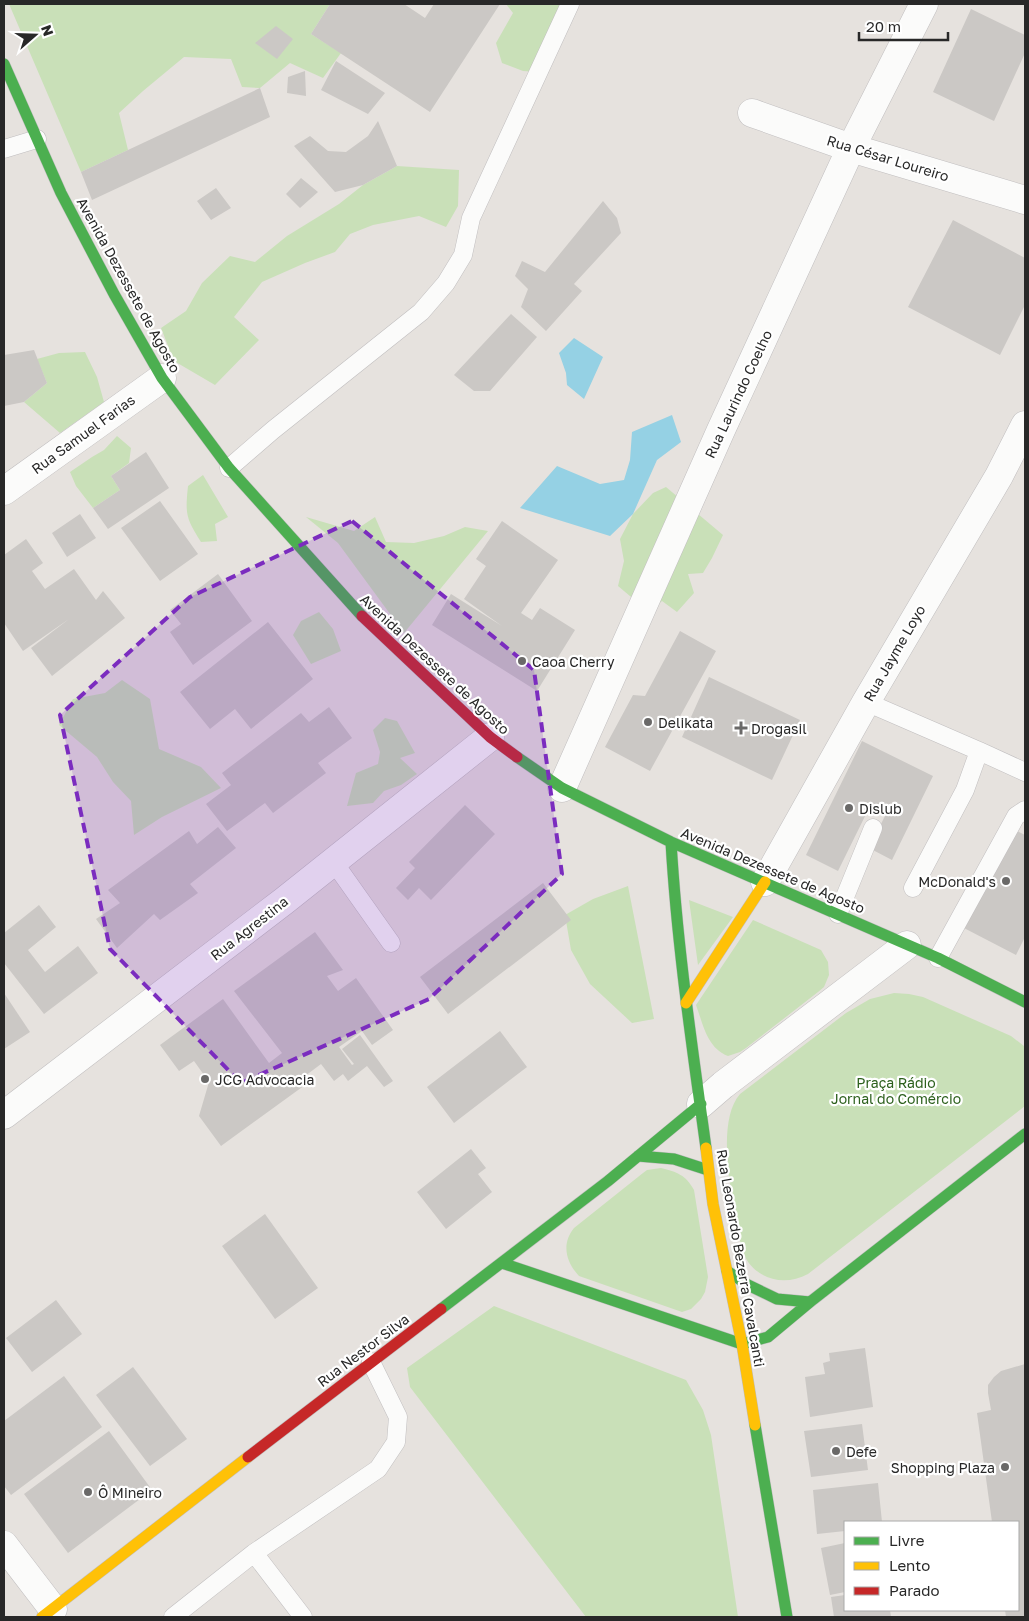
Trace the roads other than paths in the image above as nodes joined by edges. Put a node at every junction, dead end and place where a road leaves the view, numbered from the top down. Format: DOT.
graph roads {
  1 [pos="570,4"];
  2 [pos="924,4"];
  3 [pos="4,64"];
  4 [pos="752,113"];
  5 [pos="37,139"];
  6 [pos="852,148"];
  7 [pos="4,149"];
  8 [pos="1025,200"];
  9 [pos="162,378"];
  10 [pos="1025,425"];
  11 [pos="229,468"];
  12 [pos="4,491"];
  13 [pos="866,702"];
  14 [pos="490,737"];
  15 [pos="979,751"];
  16 [pos="1025,772"];
  17 [pos="562,788"];
  18 [pos="1025,810"];
  19 [pos="872,828"];
  20 [pos="671,842"];
  21 [pos="333,861"];
  22 [pos="765,882"];
  23 [pos="913,888"];
  24 [pos="838,914"];
  25 [pos="391,943"];
  26 [pos="907,945"];
  27 [pos="938,958"];
  28 [pos="1025,1002"];
  29 [pos="686,1003"];
  30 [pos="701,1104"];
  31 [pos="4,1115"];
  32 [pos="1025,1134"];
  33 [pos="638,1156"];
  34 [pos="708,1170"];
  35 [pos="502,1264"];
  36 [pos="727,1271"];
  37 [pos="810,1302"];
  38 [pos="742,1344"];
  39 [pos="371,1362"];
  40 [pos="4,1545"];
  41 [pos="254,1553"];
  42 [pos="47,1613"];
  43 [pos="173,1617"];
  44 [pos="303,1617"];
  45 [pos="787,1617"];
  1 -- 11 [label="lane"];
  2 -- 6 [label="street, Rua Laurindo Coelho"];
  3 -- 5 [label="main road, Avenida Dezessete de Agosto"];
  4 -- 6 [label="street, Rua César Loureiro"];
  5 -- 7 [label="lane"];
  5 -- 9 [label="main road, Avenida Dezessete de Agosto"];
  6 -- 8 [label="street, Rua César Loureiro"];
  6 -- 17 [label="street, Rua Laurindo Coelho"];
  9 -- 11 [label="main road, Avenida Dezessete de Agosto"];
  9 -- 12 [label="street, Rua Samuel Farias"];
  10 -- 13 [label="street, Rua Jayme Loyo"];
  11 -- 14 [label="main road, Avenida Dezessete de Agosto"];
  13 -- 15 [label="lane"];
  13 -- 22 [label="street, Rua Jayme Loyo"];
  14 -- 17 [label="main road, Avenida Dezessete de Agosto"];
  14 -- 21 [label="street, Rua Agrestina"];
  15 -- 16 [label="lane"];
  15 -- 23 [label="lane"];
  17 -- 20 [label="main road, Avenida Dezessete de Agosto"];
  18 -- 27 [label="lane"];
  19 -- 24 [label="lane"];
  20 -- 22 [label="main road, Avenida Dezessete de Agosto"];
  20 -- 29 [label="main road, Rua Leonardo Bezerra Cavalcanti"];
  21 -- 25 [label="lane"];
  21 -- 31 [label="street, Rua Agrestina"];
  22 -- 24 [label="main road, Avenida Dezessete de Agosto"];
  22 -- 29 [label="main road"];
  24 -- 26 [label="main road, Avenida Dezessete de Agosto"];
  26 -- 27 [label="main road, Avenida Dezessete de Agosto"];
  26 -- 30 [label="street"];
  27 -- 28 [label="main road, Avenida Dezessete de Agosto"];
  29 -- 30 [label="main road, Rua Leonardo Bezerra Cavalcanti"];
  30 -- 33 [label="main road, Rua Nestor Silva"];
  30 -- 34 [label="main road, Rua Leonardo Bezerra Cavalcanti"];
  32 -- 37 [label="main road"];
  33 -- 34 [label="main road"];
  33 -- 35 [label="main road, Rua Nestor Silva"];
  34 -- 36 [label="main road, Rua Leonardo Bezerra Cavalcanti"];
  35 -- 38 [label="main road"];
  35 -- 39 [label="main road, Rua Nestor Silva"];
  36 -- 37 [label="main road"];
  36 -- 38 [label="main road, Rua Leonardo Bezerra Cavalcanti"];
  37 -- 38 [label="main road"];
  38 -- 45 [label="main road, Rua Leonardo Bezerra Cavalcanti"];
  39 -- 41 [label="lane"];
  39 -- 42 [label="main road, Rua Nestor Silva"];
  40 -- 42 [label="street"];
  41 -- 43 [label="lane"];
  41 -- 44 [label="lane"];
}
